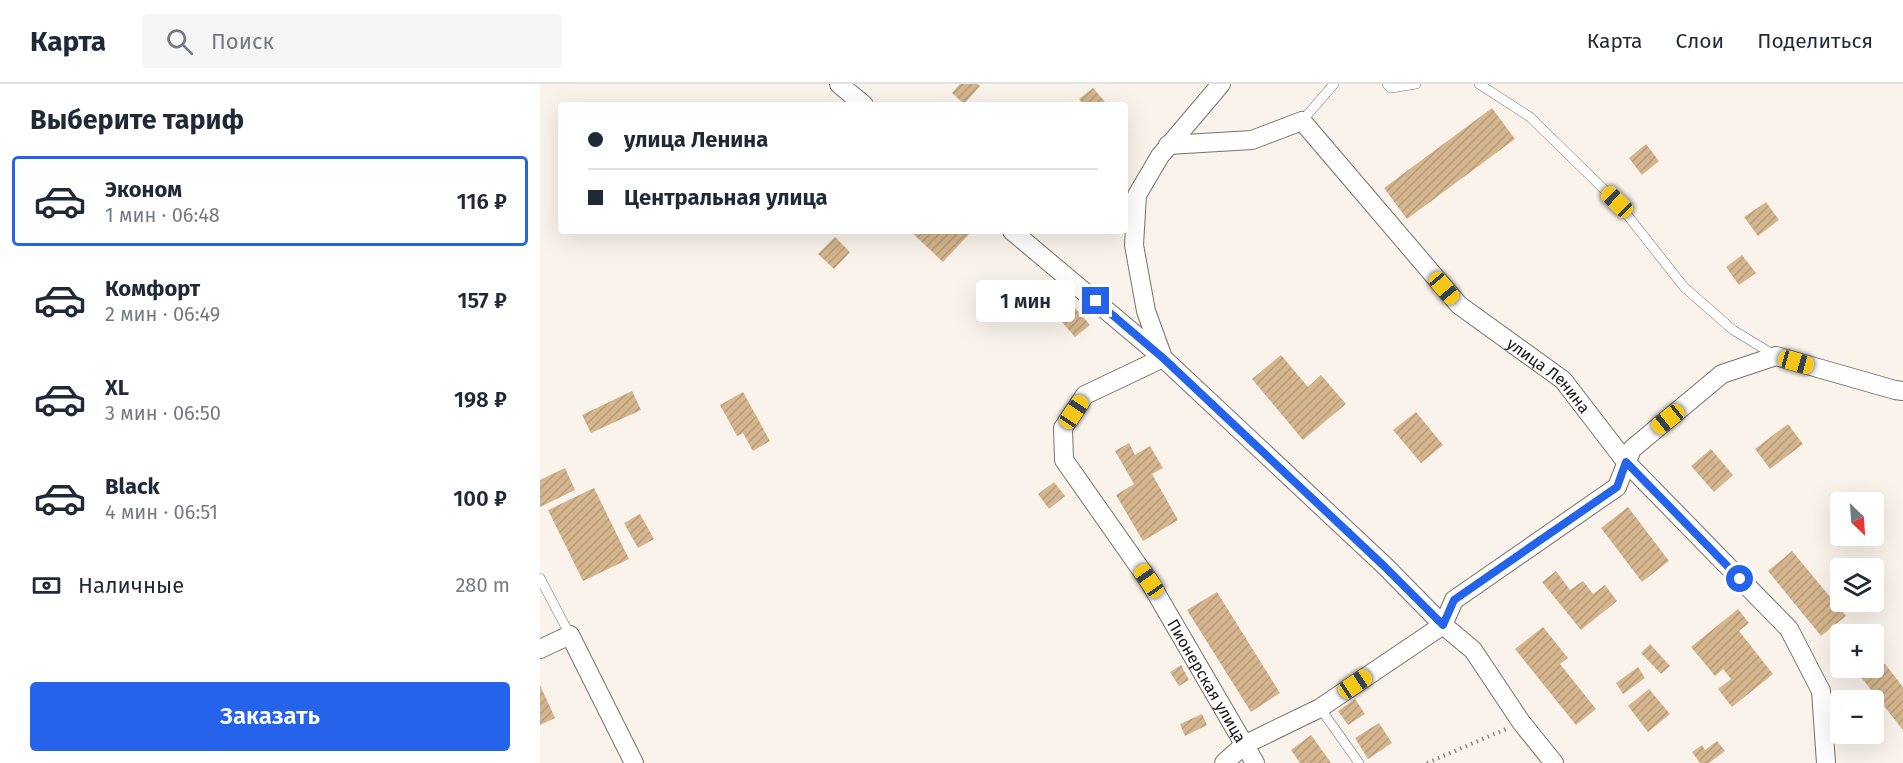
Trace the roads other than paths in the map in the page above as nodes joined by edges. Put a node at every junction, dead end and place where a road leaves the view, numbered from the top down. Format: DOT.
graph roads {
  1 [pos="839,84"];
  2 [pos="1221,84"];
  3 [pos="1334,84"];
  4 [pos="1387,84"];
  5 [pos="1416,84"];
  6 [pos="1479,84"];
  7 [pos="860,102"];
  8 [pos="1302,121"];
  9 [pos="1168,145"];
  10 [pos="1016,234"];
  11 [pos="1776,356"];
  12 [pos="1163,358"];
  13 [pos="1903,391"];
  14 [pos="1626,462"];
  15 [pos="540,578"];
  16 [pos="1443,625"];
  17 [pos="570,635"];
  18 [pos="540,649"];
  19 [pos="1320,708"];
  20 [pos="1244,746"];
  21 [pos="634,763"];
  22 [pos="1224,763"];
  23 [pos="1255,763"];
  24 [pos="1359,763"];
  25 [pos="1554,763"];
  26 [pos="1826,763"];
  1 -- 7 [label="street"];
  2 -- 9 [label="street"];
  3 -- 8 [label="lane"];
  4 -- 5 [label="lane"];
  6 -- 11 [label="lane"];
  8 -- 9 [label="street"];
  8 -- 14 [label="street, улица Ленина"];
  9 -- 12 [label="street"];
  10 -- 12 [label="street"];
  11 -- 13 [label="street"];
  11 -- 14 [label="street"];
  12 -- 16 [label="street"];
  12 -- 20 [label="street, Пионерская улица"];
  14 -- 16 [label="street"];
  14 -- 26 [label="street, улица Ленина"];
  15 -- 17 [label="lane"];
  16 -- 19 [label="street"];
  16 -- 25 [label="street"];
  17 -- 18 [label="street"];
  17 -- 21 [label="street"];
  19 -- 20 [label="street"];
  19 -- 24 [label="lane"];
  20 -- 22 [label="street"];
  20 -- 23 [label="street, Пионерская улица"];
}
